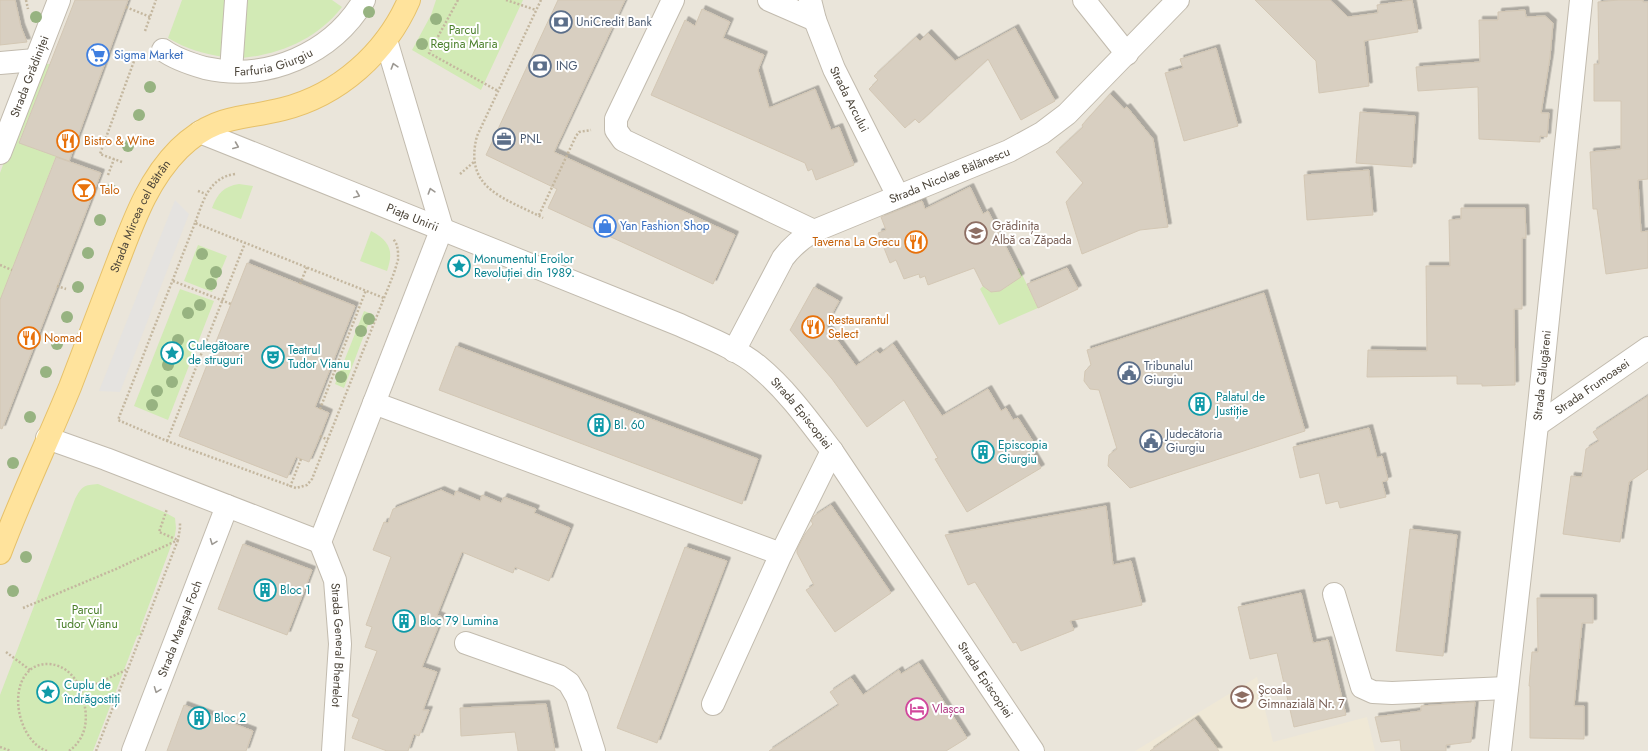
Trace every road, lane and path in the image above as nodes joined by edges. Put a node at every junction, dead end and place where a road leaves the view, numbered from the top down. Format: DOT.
graph roads {
  1 [pos="59,0"];
  2 [pos="156,0"];
  3 [pos="236,0"];
  4 [pos="409,0"];
  5 [pos="458,0"];
  6 [pos="506,0"];
  7 [pos="541,0"];
  8 [pos="673,0"];
  9 [pos="769,0"];
  10 [pos="1084,0"];
  11 [pos="1178,0"];
  12 [pos="1581,0"];
  13 [pos="359,2"];
  14 [pos="126,7"];
  15 [pos="536,10"];
  16 [pos="812,10"];
  17 [pos="150,17"];
  18 [pos="143,36"];
  19 [pos="386,40"];
  20 [pos="163,50"];
  21 [pos="138,51"];
  22 [pos="1127,54"];
  23 [pos="35,60"];
  24 [pos="0,63"];
  25 [pos="231,71"];
  26 [pos="498,91"];
  27 [pos="616,130"];
  28 [pos="200,132"];
  29 [pos="0,153"];
  30 [pos="114,159"];
  31 [pos="475,160"];
  32 [pos="122,162"];
  33 [pos="238,174"];
  34 [pos="460,174"];
  35 [pos="108,175"];
  36 [pos="198,191"];
  37 [pos="206,194"];
  38 [pos="898,196"];
  39 [pos="539,215"];
  40 [pos="543,218"];
  41 [pos="195,223"];
  42 [pos="442,228"];
  43 [pos="814,230"];
  44 [pos="390,234"];
  45 [pos="246,243"];
  46 [pos="0,265"];
  47 [pos="307,267"];
  48 [pos="12,270"];
  49 [pos="173,281"];
  50 [pos="300,284"];
  51 [pos="57,286"];
  52 [pos="66,290"];
  53 [pos="366,290"];
  54 [pos="384,298"];
  55 [pos="222,300"];
  56 [pos="231,304"];
  57 [pos="1648,348"];
  58 [pos="734,351"];
  59 [pos="374,403"];
  60 [pos="320,409"];
  61 [pos="1537,425"];
  62 [pos="320,436"];
  63 [pos="47,438"];
  64 [pos="328,440"];
  65 [pos="167,441"];
  66 [pos="832,451"];
  67 [pos="301,459"];
  68 [pos="290,487"];
  69 [pos="227,506"];
  70 [pos="168,509"];
  71 [pos="180,522"];
  72 [pos="178,540"];
  73 [pos="320,542"];
  74 [pos="0,553"];
  75 [pos="782,554"];
  76 [pos="1334,594"];
  77 [pos="23,608"];
  78 [pos="466,643"];
  79 [pos="6,652"];
  80 [pos="30,670"];
  81 [pos="127,670"];
  82 [pos="1507,688"];
  83 [pos="81,691"];
  84 [pos="713,704"];
  85 [pos="0,747"];
  86 [pos="11,751"];
  87 [pos="47,751"];
  88 [pos="69,751"];
  89 [pos="96,751"];
  90 [pos="134,751"];
  91 [pos="333,751"];
  92 [pos="594,751"];
  93 [pos="1033,751"];
  94 [pos="1500,751"];
  1 -- 23 [label="street, Strada Grădiniței"];
  2 -- 17 [label="path"];
  3 -- 25 [label="street"];
  4 -- 19 [label="main road, Strada Mircea cel Bătrân"];
  5 -- 26 [label="path"];
  6 -- 15 [label="path"];
  7 -- 15 [label="path"];
  8 -- 27 [label="street"];
  9 -- 16 [label="street"];
  10 -- 22 [label="street"];
  11 -- 22 [label="street, Strada Nicolae Bălănescu"];
  12 -- 61 [label="street, Strada Călugăreni"];
  13 -- 25 [label="street, Farfuria Giurgiu"];
  14 -- 17 [label="path"];
  15 -- 26 [label="path"];
  16 -- 38 [label="street, Strada Arcului"];
  17 -- 18 [label="path"];
  19 -- 28 [label="main road, Strada Mircea cel Bătrân"];
  42 -- 19 [label="street, Piața Unirii, one-way"];
  20 -- 25 [label="street, Farfuria Giurgiu"];
  21 -- 30 [label="path"];
  22 -- 38 [label="street, Strada Nicolae Bălănescu"];
  23 -- 24 [label="street"];
  23 -- 29 [label="street, Strada Grădiniței"];
  26 -- 31 [label="path"];
  27 -- 39 [label="path"];
  27 -- 43 [label="street"];
  28 -- 42 [label="street, Piața Unirii, one-way"];
  28 -- 63 [label="main road, Strada Mircea cel Bătrân"];
  30 -- 32 [label="path"];
  30 -- 35 [label="path"];
  31 -- 34 [label="path"];
  31 -- 39 [label="path"];
  33 -- 37 [label="path"];
  36 -- 37 [label="path"];
  37 -- 41 [label="path"];
  38 -- 43 [label="street, Strada Nicolae Bălănescu"];
  39 -- 40 [label="path"];
  41 -- 45 [label="path"];
  41 -- 49 [label="path"];
  42 -- 58 [label="street, Strada Episcopiei"];
  42 -- 59 [label="street"];
  43 -- 58 [label="street, Strada Nicolae Bălănescu"];
  44 -- 54 [label="path"];
  45 -- 47 [label="path"];
  45 -- 55 [label="path"];
  46 -- 48 [label="path"];
  47 -- 50 [label="path"];
  47 -- 53 [label="path"];
  49 -- 55 [label="path"];
  49 -- 65 [label="path"];
  51 -- 52 [label="path"];
  53 -- 54 [label="path"];
  53 -- 60 [label="path"];
  54 -- 64 [label="path"];
  55 -- 56 [label="path"];
  55 -- 65 [label="path"];
  57 -- 61 [label="street, Strada Frumoasei"];
  58 -- 66 [label="street, Strada Episcopiei"];
  59 -- 73 [label="street"];
  59 -- 75 [label="street"];
  61 -- 82 [label="street, Strada Călugăreni"];
  62 -- 64 [label="path"];
  63 -- 69 [label="street"];
  63 -- 74 [label="main road, Strada Mircea cel Bătrân"];
  64 -- 68 [label="path"];
  65 -- 68 [label="path"];
  66 -- 75 [label="street"];
  66 -- 93 [label="street, Strada Episcopiei"];
  67 -- 68 [label="path"];
  69 -- 73 [label="street"];
  69 -- 90 [label="street, Strada Mareșal Foch, one-way"];
  70 -- 72 [label="path"];
  71 -- 72 [label="path"];
  72 -- 77 [label="path"];
  72 -- 81 [label="path"];
  73 -- 91 [label="street, Strada General Bhertelot"];
  75 -- 84 [label="street"];
  76 -- 82 [label="street"];
  78 -- 92 [label="street"];
  79 -- 80 [label="path"];
  80 -- 83 [label="path"];
  80 -- 87 [label="path"];
  81 -- 83 [label="path"];
  81 -- 89 [label="path"];
  82 -- 94 [label="street, Strada Călugăreni"];
  83 -- 88 [label="path"];
  85 -- 86 [label="path"];
}
